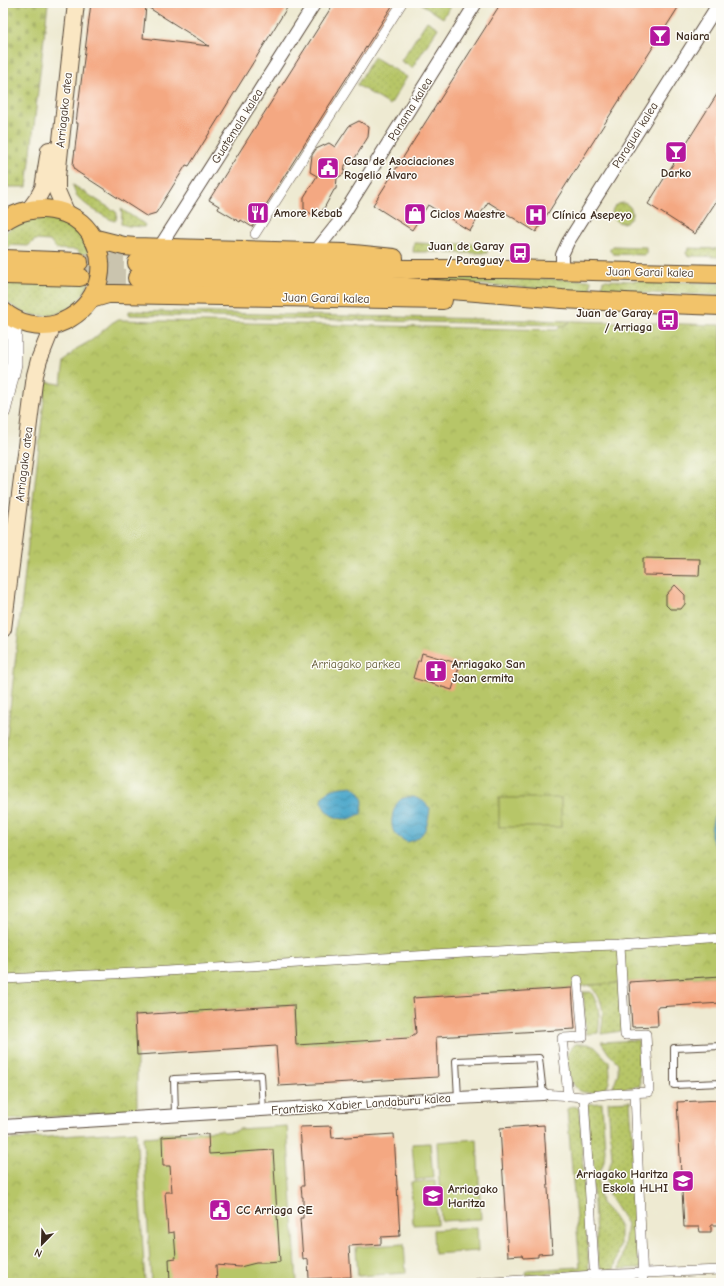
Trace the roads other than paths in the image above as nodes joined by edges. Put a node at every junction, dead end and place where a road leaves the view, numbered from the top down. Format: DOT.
graph roads {
  1 [pos="66,3"];
  2 [pos="76,3"];
  3 [pos="315,3"];
  4 [pos="402,3"];
  5 [pos="476,3"];
  6 [pos="719,3"];
  7 [pos="29,210"];
  8 [pos="67,214"];
  9 [pos="3,222"];
  10 [pos="255,234"];
  11 [pos="92,238"];
  12 [pos="159,248"];
  13 [pos="314,253"];
  14 [pos="6,262"];
  15 [pos="507,269"];
  16 [pos="562,270"];
  17 [pos="721,274"];
  18 [pos="91,299"];
  19 [pos="562,299"];
  20 [pos="721,306"];
  21 [pos="9,315"];
  22 [pos="53,325"];
  23 [pos="3,411"];
  24 [pos="3,628"];
  25 [pos="721,938"];
  26 [pos="620,945"];
  27 [pos="3,979"];
  28 [pos="578,980"];
  29 [pos="721,1046"];
  30 [pos="721,1083"];
  31 [pos="635,1092"];
  32 [pos="543,1094"];
  33 [pos="568,1095"];
  34 [pos="584,1097"];
  35 [pos="458,1098"];
  36 [pos="263,1110"];
  37 [pos="175,1115"];
  38 [pos="3,1126"];
  39 [pos="721,1270"];
  40 [pos="643,1278"];
  41 [pos="595,1279"];
  42 [pos="478,1283"];
  1 -- 7 [label="main road, Arriagako atea"];
  2 -- 8 [label="main road, Arriagako atea"];
  3 -- 12 [label="street, Guatemala kalea"];
  4 -- 10 [label="street"];
  5 -- 13 [label="street, Panama kalea"];
  6 -- 16 [label="street, Paraguai kalea"];
  7 -- 8 [label="main road"];
  7 -- 9 [label="main road"];
  8 -- 11 [label="main road"];
  11 -- 12 [label="main road, Juan Garai kalea"];
  11 -- 18 [label="main road"];
  12 -- 13 [label="main road, Juan Garai kalea"];
  13 -- 15 [label="main road, Juan Garai kalea"];
  14 -- 14 [label="main road"];
  15 -- 16 [label="main road, Juan Garai kalea"];
  15 -- 19 [label="main road, Juan Garai kalea"];
  16 -- 17 [label="main road, Juan Garai kalea"];
  18 -- 19 [label="main road, Juan Garai kalea"];
  18 -- 22 [label="main road"];
  19 -- 20 [label="main road, Juan Garai kalea"];
  21 -- 22 [label="main road"];
  21 -- 23 [label="street"];
  22 -- 24 [label="main road, Arriagako atea"];
  25 -- 26 [label="street"];
  26 -- 27 [label="street"];
  26 -- 31 [label="street, Frantzisko Xabier Landaburu kalea"];
  28 -- 33 [label="street"];
  29 -- 30 [label="lane"];
  31 -- 34 [label="street, Frantzisko Xabier Landaburu kalea"];
  31 -- 40 [label="street"];
  32 -- 33 [label="street, Frantzisko Xabier Landaburu kalea"];
  32 -- 35 [label="street, Frantzisko Xabier Landaburu kalea"];
  32 -- 35 [label="lane, Frantzisko Xabier Landaburu kalea"];
  33 -- 34 [label="street, Frantzisko Xabier Landaburu kalea"];
  34 -- 41 [label="street"];
  35 -- 36 [label="street, Frantzisko Xabier Landaburu kalea"];
  36 -- 37 [label="street, Frantzisko Xabier Landaburu kalea"];
  36 -- 37 [label="lane, Frantzisko Xabier Landaburu kalea"];
  37 -- 38 [label="street, Frantzisko Xabier Landaburu kalea"];
  39 -- 40 [label="street"];
  40 -- 41 [label="street"];
  41 -- 42 [label="street"];
}
